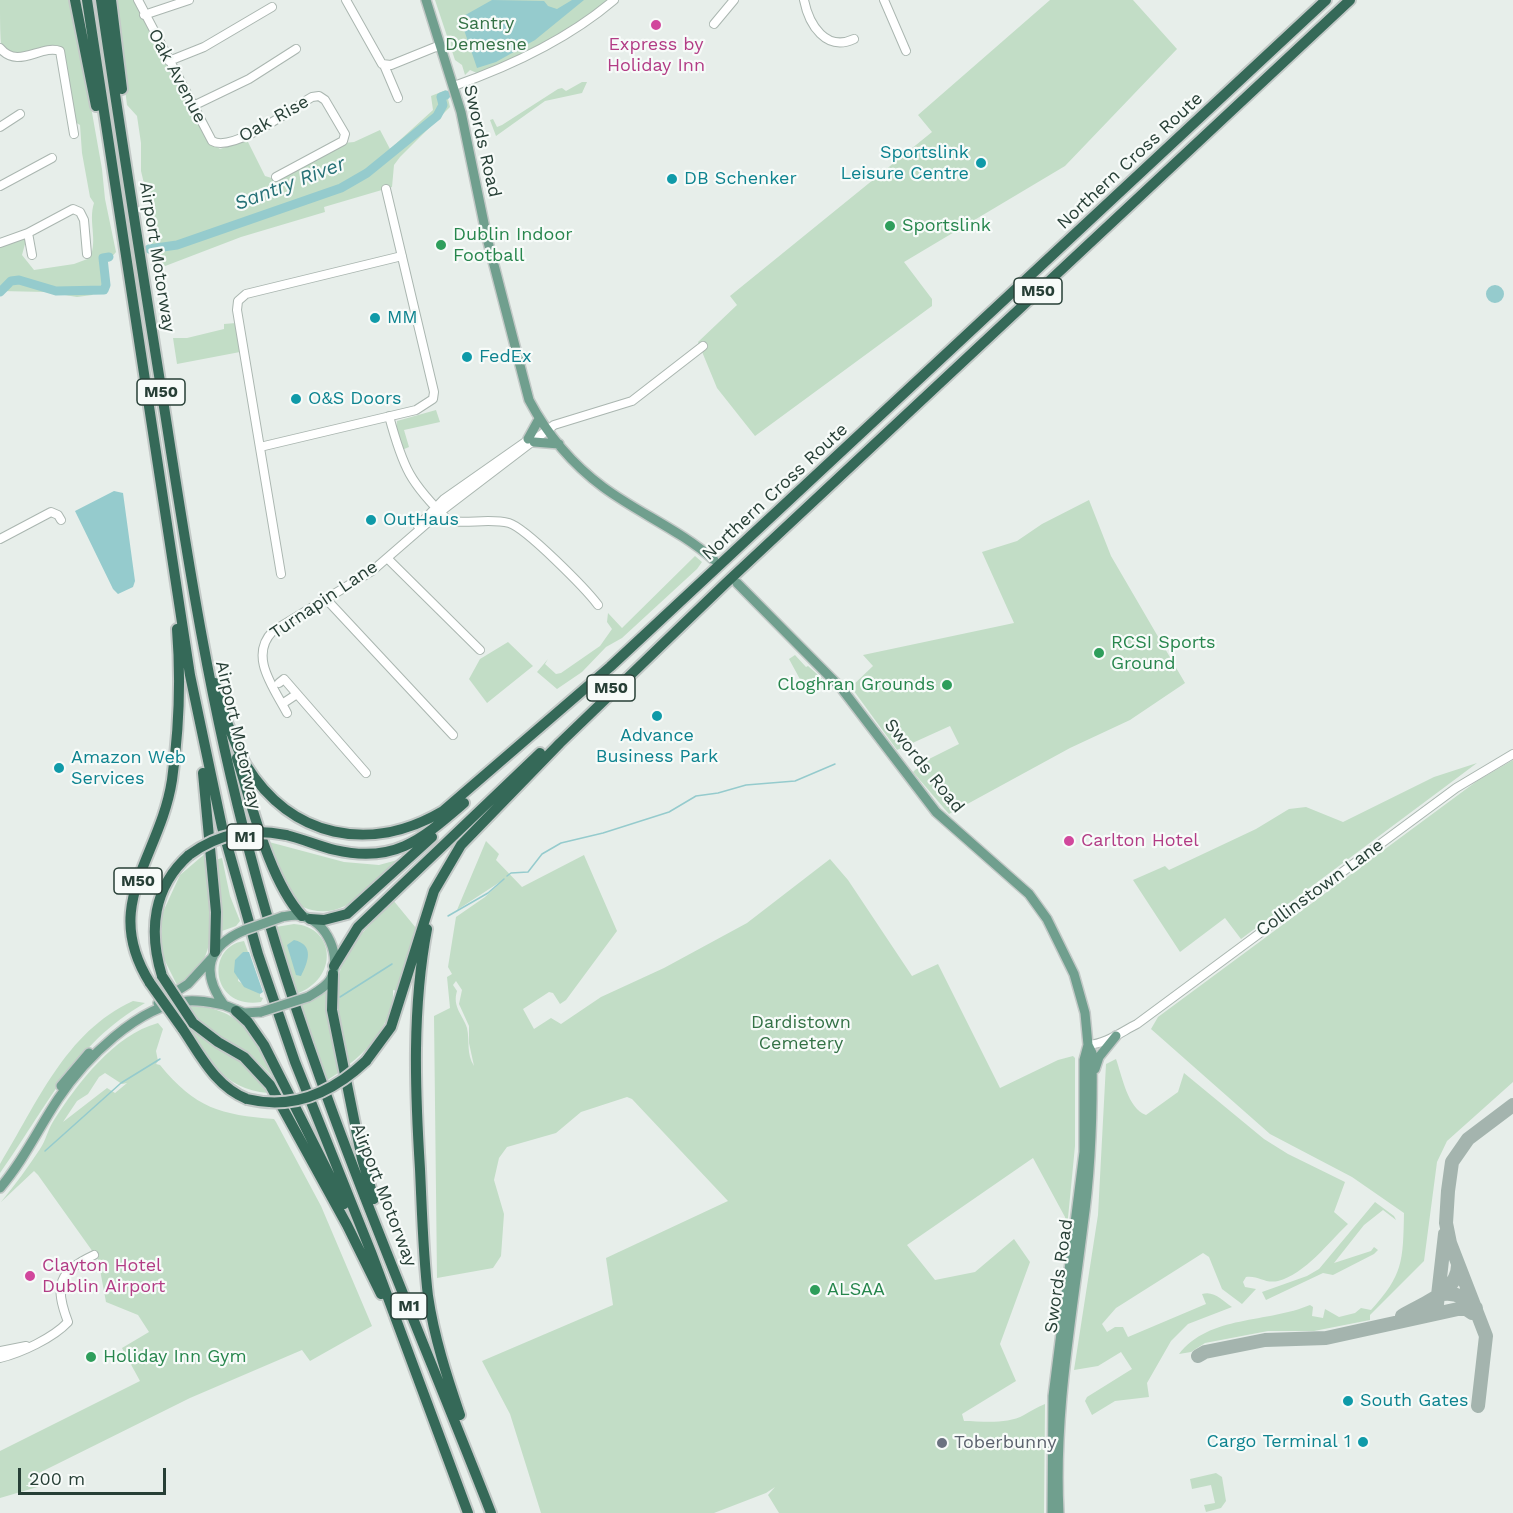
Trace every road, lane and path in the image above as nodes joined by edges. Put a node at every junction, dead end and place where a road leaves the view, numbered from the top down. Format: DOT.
graph roads {
  1 [pos="75,0"];
  2 [pos="87,0"];
  3 [pos="101,0"];
  4 [pos="111,0"];
  5 [pos="138,0"];
  6 [pos="189,0"];
  7 [pos="346,0"];
  8 [pos="426,0"];
  9 [pos="614,0"];
  10 [pos="734,0"];
  11 [pos="804,0"];
  12 [pos="884,0"];
  13 [pos="1326,0"];
  14 [pos="1350,0"];
  15 [pos="272,7"];
  16 [pos="144,15"];
  17 [pos="714,24"];
  18 [pos="854,39"];
  19 [pos="438,46"];
  20 [pos="0,48"];
  21 [pos="296,49"];
  22 [pos="906,51"];
  23 [pos="169,61"];
  24 [pos="384,65"];
  25 [pos="454,86"];
  26 [pos="398,98"];
  27 [pos="193,106"];
  28 [pos="20,114"];
  29 [pos="0,127"];
  30 [pos="75,129"];
  31 [pos="222,146"];
  32 [pos="110,152"];
  33 [pos="124,154"];
  34 [pos="52,158"];
  35 [pos="276,177"];
  36 [pos="0,186"];
  37 [pos="386,189"];
  38 [pos="28,233"];
  39 [pos="0,243"];
  40 [pos="87,254"];
  41 [pos="33,255"];
  42 [pos="402,256"];
  43 [pos="703,346"];
  44 [pos="389,416"];
  45 [pos="539,419"];
  46 [pos="537,437"];
  47 [pos="559,444"];
  48 [pos="260,447"];
  49 [pos="437,509"];
  50 [pos="61,520"];
  51 [pos="0,539"];
  52 [pos="387,558"];
  53 [pos="714,560"];
  54 [pos="172,564"];
  55 [pos="281,574"];
  56 [pos="191,583"];
  57 [pos="732,583"];
  58 [pos="327,600"];
  59 [pos="598,605"];
  60 [pos="480,650"];
  61 [pos="609,667"];
  62 [pos="190,675"];
  63 [pos="279,683"];
  64 [pos="297,694"];
  65 [pos="282,704"];
  66 [pos="287,713"];
  67 [pos="225,718"];
  68 [pos="453,735"];
  69 [pos="1513,754"];
  70 [pos="366,773"];
  71 [pos="471,797"];
  72 [pos="474,832"];
  73 [pos="306,917"];
  74 [pos="213,956"];
  75 [pos="334,970"];
  76 [pos="224,1005"];
  77 [pos="236,1011"];
  78 [pos="1131,1027"];
  79 [pos="1116,1036"];
  80 [pos="1088,1045"];
  81 [pos="1092,1077"];
  82 [pos="0,1179"];
  83 [pos="0,1188"];
  84 [pos="94,1255"];
  85 [pos="402,1287"];
  86 [pos="391,1305"];
  87 [pos="28,1346"];
  88 [pos="406,1349"];
  89 [pos="0,1351"];
  90 [pos="0,1358"];
  91 [pos="468,1513"];
  92 [pos="492,1513"];
  93 [pos="1052,1513"];
  94 [pos="1059,1513"];
  1 -- 32 [label="highway"];
  2 -- 32 [label="highway, Airport Motorway / M50"];
  3 -- 33 [label="highway, Airport Motorway / M50"];
  4 -- 33 [label="highway"];
  5 -- 16 [label="street, Oak Avenue"];
  6 -- 16 [label="street"];
  7 -- 24 [label="street"];
  8 -- 19 [label="main road, Swords Road"];
  9 -- 25 [label="street"];
  10 -- 17 [label="street"];
  11 -- 18 [label="street"];
  12 -- 22 [label="street"];
  13 -- 61 [label="highway, Northern Cross Route / M50"];
  14 -- 57 [label="highway, Northern Cross Route / M50"];
  15 -- 23 [label="street"];
  16 -- 23 [label="street, Oak Avenue"];
  19 -- 24 [label="street"];
  19 -- 25 [label="main road, Swords Road"];
  20 -- 30 [label="street"];
  21 -- 27 [label="street"];
  23 -- 27 [label="street, Oak Avenue"];
  24 -- 26 [label="street"];
  25 -- 45 [label="main road, Swords Road"];
  27 -- 31 [label="street, Oak Avenue"];
  28 -- 29 [label="street"];
  31 -- 35 [label="street, Oak Rise"];
  32 -- 54 [label="highway, Airport Motorway / M50"];
  33 -- 56 [label="highway, Airport Motorway / M50"];
  34 -- 36 [label="street"];
  37 -- 42 [label="street"];
  38 -- 39 [label="street"];
  38 -- 40 [label="street"];
  38 -- 41 [label="street"];
  42 -- 44 [label="street"];
  42 -- 48 [label="street"];
  43 -- 46 [label="street, Turnapin Lane"];
  44 -- 48 [label="street"];
  44 -- 49 [label="street"];
  45 -- 46 [label="main road, Swords Road"];
  45 -- 46 [label="main road"];
  46 -- 47 [label="main road, Swords Road"];
  46 -- 47 [label="main road"];
  46 -- 49 [label="street, Turnapin Lane"];
  47 -- 53 [label="main road, Swords Road"];
  48 -- 55 [label="street"];
  49 -- 52 [label="street, Turnapin Lane"];
  49 -- 59 [label="street"];
  50 -- 51 [label="street"];
  52 -- 58 [label="street, Turnapin Lane"];
  52 -- 60 [label="street"];
  54 -- 62 [label="highway, Airport Motorway / M1"];
  54 -- 72 [label="highway, M50, bridge"];
  56 -- 67 [label="highway, M50"];
  56 -- 85 [label="highway, Airport Motorway / M1"];
  57 -- 72 [label="highway, M50"];
  57 -- 75 [label="highway, M50"];
  57 -- 80 [label="main road, Swords Road"];
  58 -- 65 [label="street, Turnapin Lane"];
  58 -- 68 [label="street"];
  61 -- 67 [label="highway, Northern Cross Route / M50"];
  61 -- 71 [label="highway, M50"];
  62 -- 74 [label="highway"];
  62 -- 86 [label="highway, Airport Motorway / M1"];
  63 -- 64 [label="street"];
  64 -- 65 [label="street"];
  64 -- 70 [label="street"];
  65 -- 66 [label="street, Turnapin Lane"];
  67 -- 73 [label="highway"];
  69 -- 78 [label="street, Collinstown Lane"];
  71 -- 73 [label="highway, M50"];
  71 -- 88 [label="highway, bridge"];
  72 -- 92 [label="highway, M1"];
  73 -- 74 [label="main road, bridge"];
  73 -- 75 [label="main road"];
  74 -- 76 [label="main road"];
  74 -- 82 [label="main road"];
  75 -- 77 [label="main road, bridge"];
  75 -- 85 [label="highway"];
  76 -- 77 [label="main road"];
  76 -- 83 [label="main road"];
  77 -- 86 [label="highway"];
  78 -- 79 [label="street, Collinstown Lane"];
  78 -- 80 [label="street, Collinstown Lane"];
  79 -- 80 [label="street, Collinstown Lane"];
  79 -- 81 [label="main road"];
  80 -- 81 [label="main road, Swords Road"];
  80 -- 93 [label="main road, Swords Road"];
  81 -- 94 [label="main road, Swords Road"];
  84 -- 87 [label="street"];
  85 -- 92 [label="highway, Airport Motorway / M1"];
  86 -- 88 [label="highway, Airport Motorway / M1"];
  87 -- 89 [label="street"];
  87 -- 90 [label="street"];
  88 -- 91 [label="highway, Airport Motorway / M1"];
}
